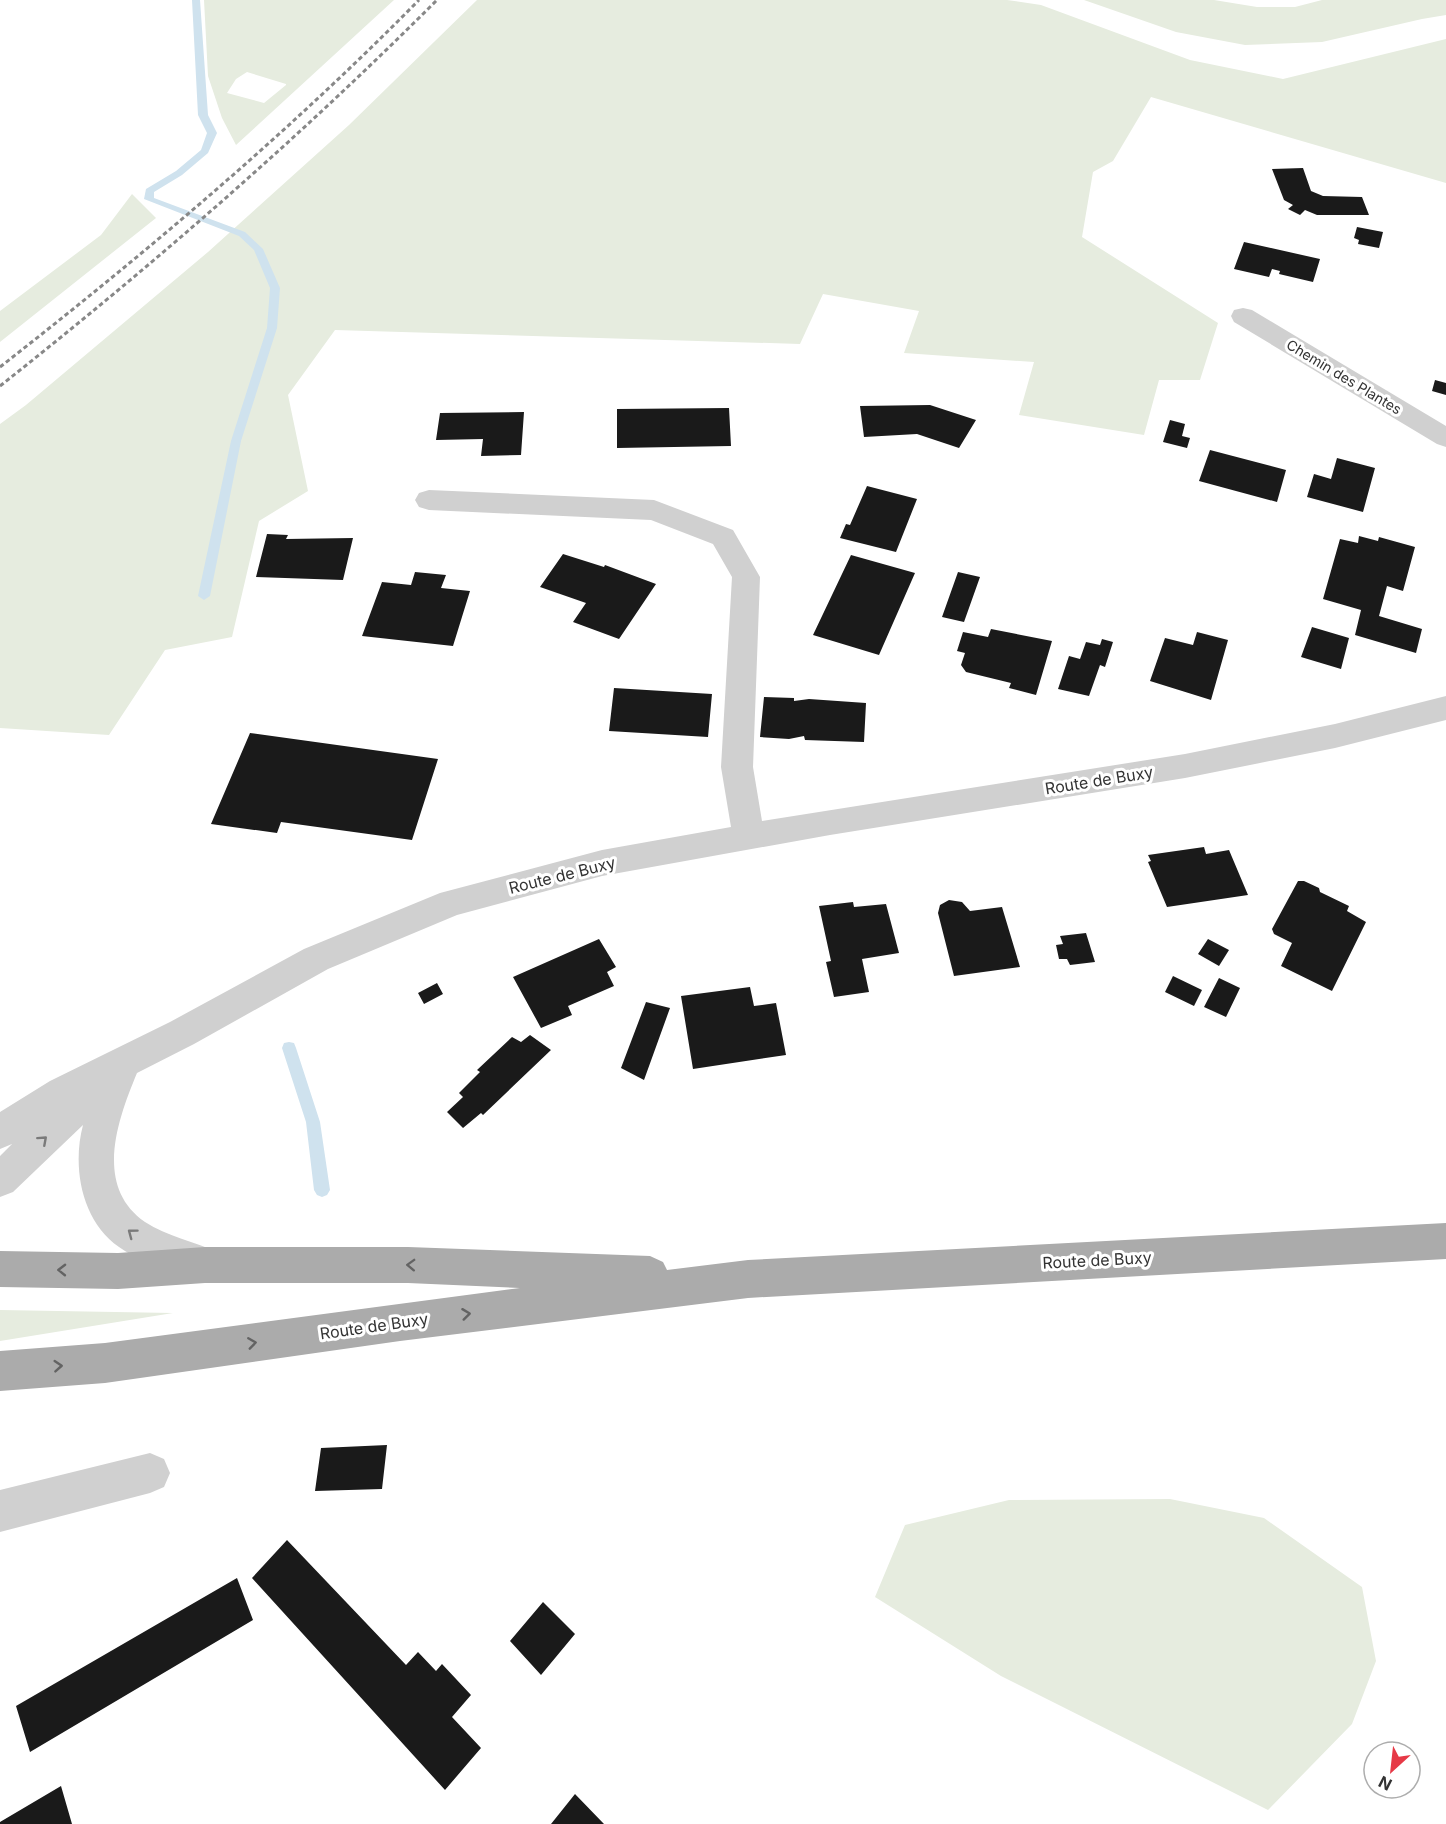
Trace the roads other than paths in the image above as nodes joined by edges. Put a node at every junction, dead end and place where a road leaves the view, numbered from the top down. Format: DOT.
graph roads {
  1 [pos="1243,316"];
  2 [pos="1446,438"];
  3 [pos="429,500"];
  4 [pos="1446,708"];
  5 [pos="749,837"];
  6 [pos="124,1062"];
  7 [pos="0,1132"];
  8 [pos="0,1180"];
  9 [pos="1446,1241"];
  10 [pos="205,1265"];
  11 [pos="0,1269"];
  12 [pos="748,1279"];
  13 [pos="0,1371"];
  14 [pos="150,1473"];
  15 [pos="0,1512"];
  1 -- 2 [label="street, Chemin des Plantes"];
  3 -- 5 [label="street"];
  4 -- 5 [label="street, Route de Buxy"];
  5 -- 6 [label="street, Route de Buxy"];
  6 -- 7 [label="street, Route de Buxy"];
  8 -- 6 [label="street, Route de Buxy, one-way"];
  10 -- 6 [label="street, Route de Buxy, one-way"];
  9 -- 12 [label="main road, Route de Buxy"];
  10 -- 11 [label="main road, Route de Buxy, one-way"];
  12 -- 10 [label="main road, Route de Buxy, one-way"];
  13 -- 12 [label="main road, Route de Buxy, one-way"];
  14 -- 15 [label="street"];
}
